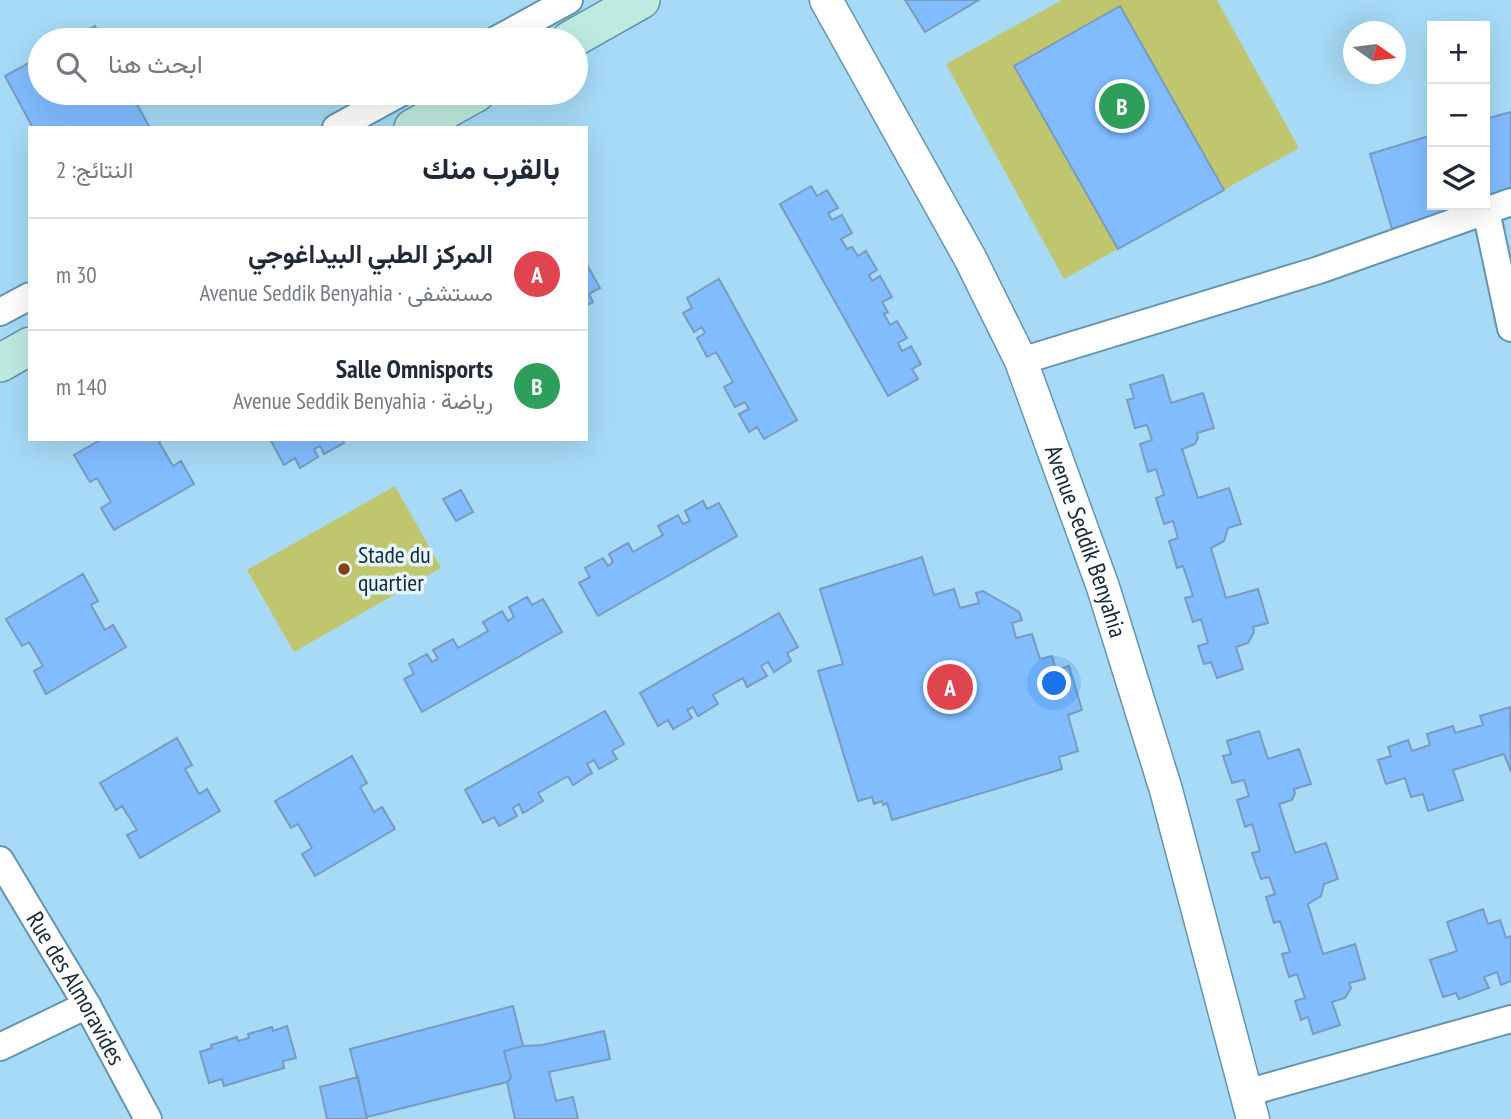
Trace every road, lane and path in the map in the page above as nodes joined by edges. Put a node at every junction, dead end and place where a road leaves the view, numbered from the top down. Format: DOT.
graph roads {
  1 [pos="569,0"];
  2 [pos="641,0"];
  3 [pos="826,0"];
  4 [pos="518,28"];
  5 [pos="588,30"];
  6 [pos="378,105"];
  7 [pos="454,105"];
  8 [pos="340,126"];
  9 [pos="417,126"];
  10 [pos="1511,202"];
  11 [pos="1486,211"];
  12 [pos="28,297"];
  13 [pos="0,312"];
  14 [pos="1511,328"];
  15 [pos="28,347"];
  16 [pos="1021,361"];
  17 [pos="0,363"];
  18 [pos="0,860"];
  19 [pos="87,1005"];
  20 [pos="1511,1019"];
  21 [pos="0,1047"];
  22 [pos="1250,1106"];
  23 [pos="148,1119"];
  1 -- 4 [label="street"];
  2 -- 5 [label="main road"];
  3 -- 16 [label="street, Avenue Seddik Benyahia"];
  6 -- 8 [label="street"];
  7 -- 9 [label="main road"];
  10 -- 11 [label="street"];
  11 -- 14 [label="street"];
  11 -- 16 [label="street"];
  12 -- 13 [label="street"];
  15 -- 17 [label="main road"];
  16 -- 22 [label="street, Avenue Seddik Benyahia"];
  18 -- 19 [label="street, Rue des Almoravides"];
  19 -- 21 [label="street"];
  19 -- 23 [label="street, Rue des Almoravides"];
  20 -- 22 [label="street"];
}
